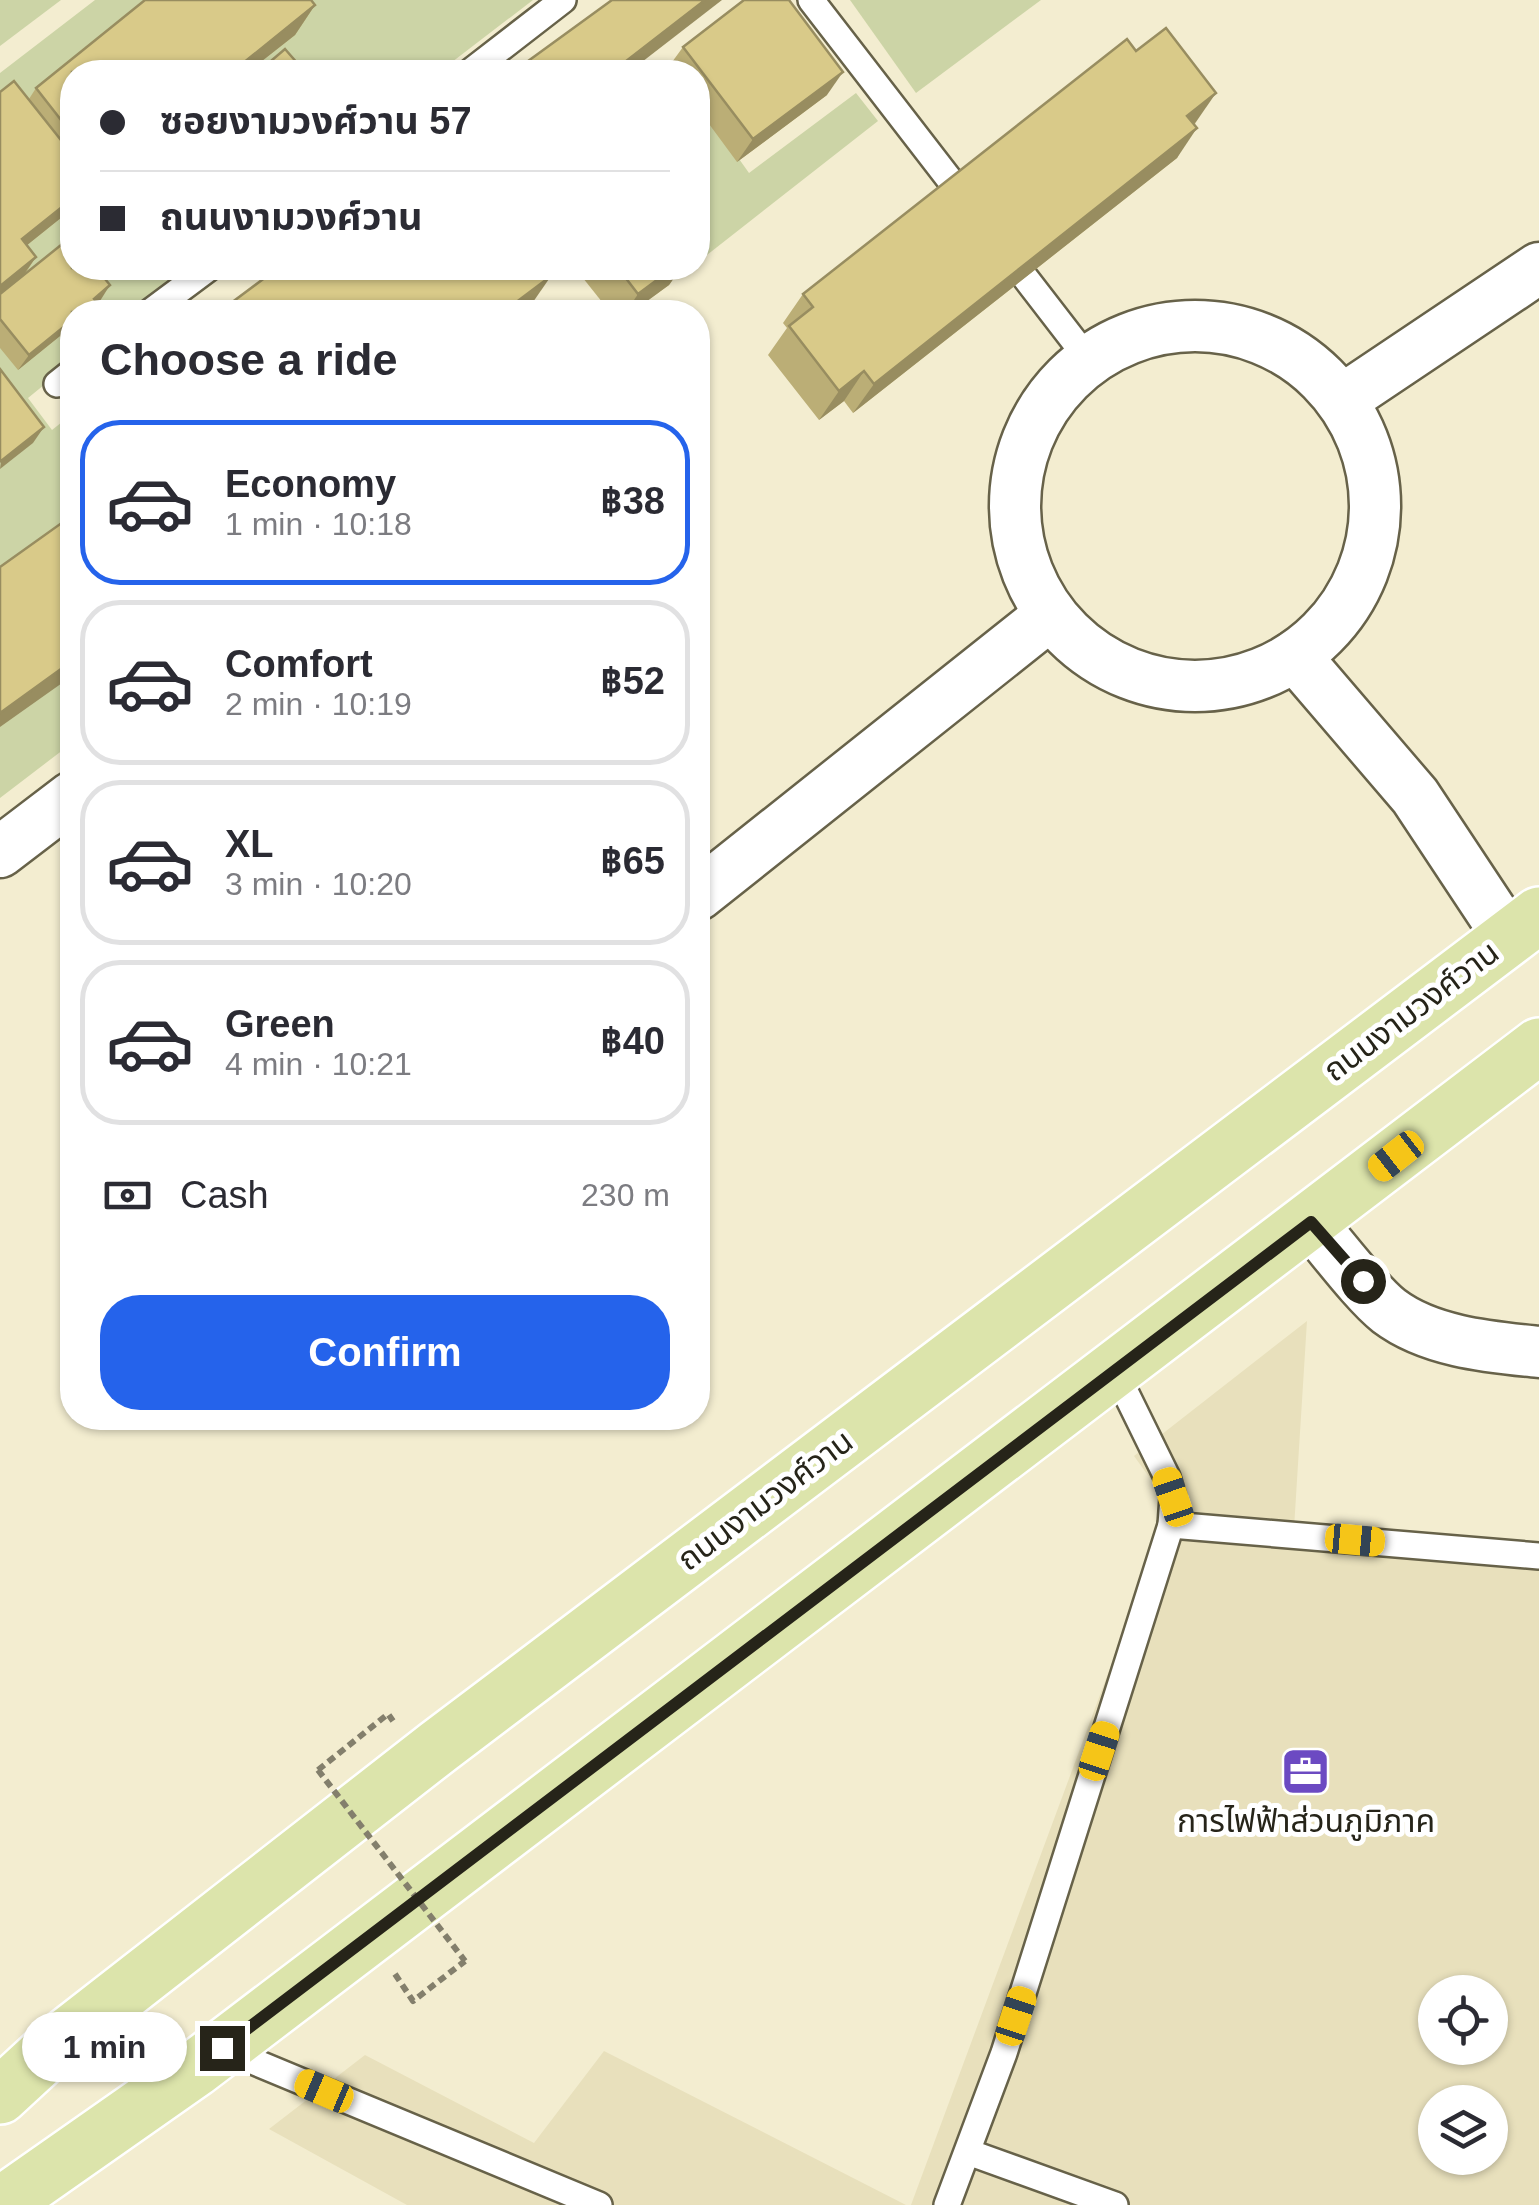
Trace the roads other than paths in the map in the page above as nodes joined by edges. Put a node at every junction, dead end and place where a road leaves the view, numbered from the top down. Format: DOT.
graph roads {
  1 [pos="563,0"];
  2 [pos="811,0"];
  3 [pos="486,60"];
  4 [pos="1539,268"];
  5 [pos="193,280"];
  6 [pos="166,300"];
  7 [pos="1088,359"];
  8 [pos="1342,400"];
  9 [pos="1050,615"];
  10 [pos="1295,656"];
  11 [pos="60,806"];
  12 [pos="0,852"];
  13 [pos="710,885"];
  14 [pos="1524,926"];
  15 [pos="1539,1046"];
  16 [pos="1311,1222"];
  17 [pos="1539,1352"];
  18 [pos="1115,1370"];
  19 [pos="1171,1525"];
  20 [pos="1539,1556"];
  21 [pos="52,2048"];
  22 [pos="208,2058"];
  23 [pos="0,2080"];
  24 [pos="0,2096"];
  25 [pos="968,2152"];
  26 [pos="0,2205"];
  27 [pos="62,2205"];
  28 [pos="599,2205"];
  29 [pos="947,2205"];
  30 [pos="1115,2205"];
  1 -- 3 [label="lane"];
  2 -- 7 [label="lane"];
  4 -- 8 [label="street"];
  5 -- 6 [label="lane"];
  7 -- 8 [label="street"];
  7 -- 9 [label="street"];
  8 -- 10 [label="street"];
  9 -- 10 [label="street"];
  9 -- 13 [label="street"];
  10 -- 14 [label="street"];
  11 -- 12 [label="street"];
  14 -- 21 [label="main road, ถนนงามวงศ์วาน"];
  15 -- 16 [label="main road"];
  16 -- 17 [label="street"];
  16 -- 18 [label="main road"];
  18 -- 19 [label="lane"];
  18 -- 22 [label="main road"];
  19 -- 20 [label="lane"];
  19 -- 25 [label="lane"];
  21 -- 23 [label="main road"];
  21 -- 24 [label="main road, ถนนงามวงศ์วาน"];
  22 -- 26 [label="main road"];
  22 -- 27 [label="main road"];
  22 -- 28 [label="lane"];
  25 -- 29 [label="lane"];
  25 -- 30 [label="lane"];
}
